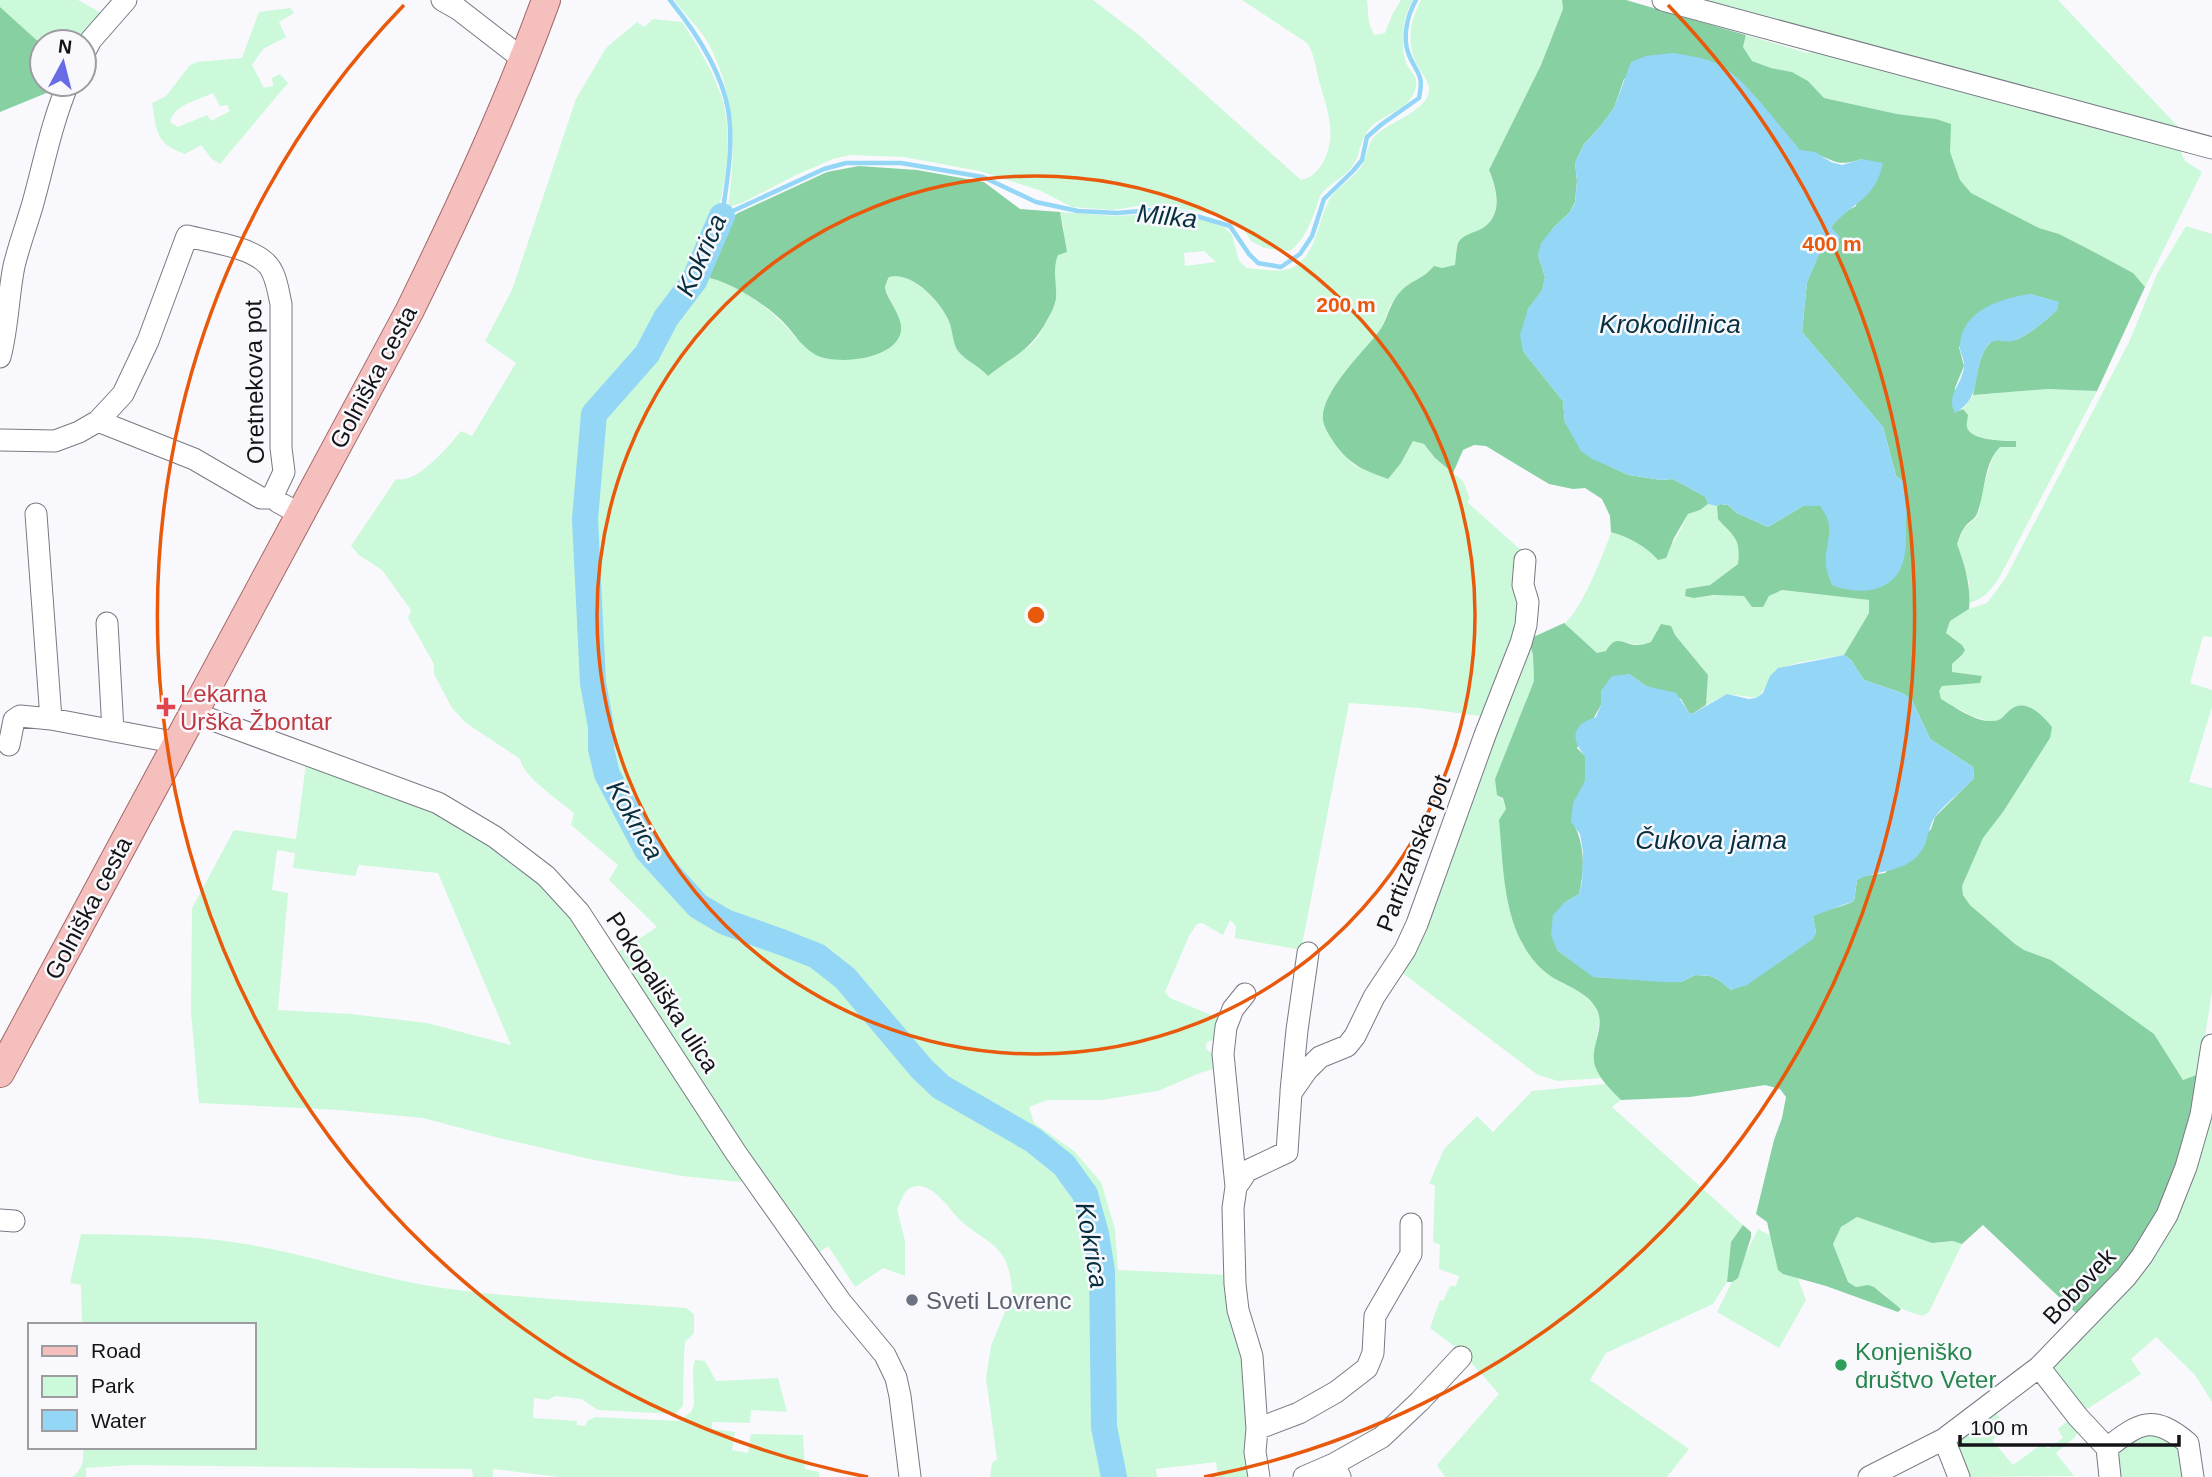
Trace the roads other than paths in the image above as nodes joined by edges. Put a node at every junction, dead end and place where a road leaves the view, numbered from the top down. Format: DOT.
graph roads {
  1 [pos="126,0"];
  2 [pos="546,0"];
  3 [pos="1663,0"];
  4 [pos="454,3"];
  5 [pos="98,32"];
  6 [pos="524,60"];
  7 [pos="62,98"];
  8 [pos="2212,148"];
  9 [pos="0,356"];
  10 [pos="98,421"];
  11 [pos="0,440"];
  12 [pos="275,498"];
  13 [pos="36,514"];
  14 [pos="300,514"];
  15 [pos="1525,559"];
  16 [pos="107,624"];
  17 [pos="194,713"];
  18 [pos="51,719"];
  19 [pos="113,731"];
  20 [pos="178,743"];
  21 [pos="9,745"];
  22 [pos="1308,953"];
  23 [pos="1245,994"];
  24 [pos="2212,1045"];
  25 [pos="1,1070"];
  26 [pos="1291,1093"];
  27 [pos="1236,1187"];
  28 [pos="1411,1224"];
  29 [pos="1461,1357"];
  30 [pos="2039,1367"];
  31 [pos="1258,1429"];
  32 [pos="1944,1439"];
  33 [pos="2107,1448"];
  34 [pos="1337,1470"];
  35 [pos="2194,1476"];
  36 [pos="910,1477"];
  37 [pos="1259,1477"];
  38 [pos="1304,1477"];
  39 [pos="1869,1477"];
  40 [pos="1959,1477"];
  41 [pos="2110,1477"];
  1 -- 5 [label="street"];
  2 -- 6 [label="main road, Golniška cesta"];
  3 -- 8 [label="street"];
  4 -- 6 [label="street"];
  6 -- 14 [label="main road, Golniška cesta"];
  7 -- 9 [label="street"];
  10 -- 11 [label="street, Oretnekova pot"];
  10 -- 12 [label="street, Oretnekova pot"];
  10 -- 12 [label="street, Oretnekova pot"];
  12 -- 14 [label="street, Oretnekova pot"];
  13 -- 18 [label="street"];
  14 -- 17 [label="main road, Golniška cesta"];
  15 -- 26 [label="street, Partizanska pot"];
  16 -- 19 [label="street"];
  17 -- 20 [label="main road, Golniška cesta"];
  17 -- 36 [label="street, Pokopališka ulica"];
  18 -- 19 [label="street"];
  18 -- 21 [label="street"];
  19 -- 20 [label="street"];
  20 -- 25 [label="main road, Golniška cesta"];
  22 -- 26 [label="street"];
  23 -- 27 [label="street"];
  24 -- 30 [label="street, Bobovek"];
  26 -- 27 [label="street"];
  27 -- 31 [label="street"];
  28 -- 31 [label="street"];
  29 -- 34 [label="street"];
  30 -- 32 [label="street, Bobovek"];
  30 -- 33 [label="street"];
  31 -- 37 [label="street"];
  32 -- 39 [label="street, Bobovek"];
  32 -- 40 [label="street"];
  33 -- 35 [label="street"];
  33 -- 41 [label="street"];
  34 -- 38 [label="street"];
}
